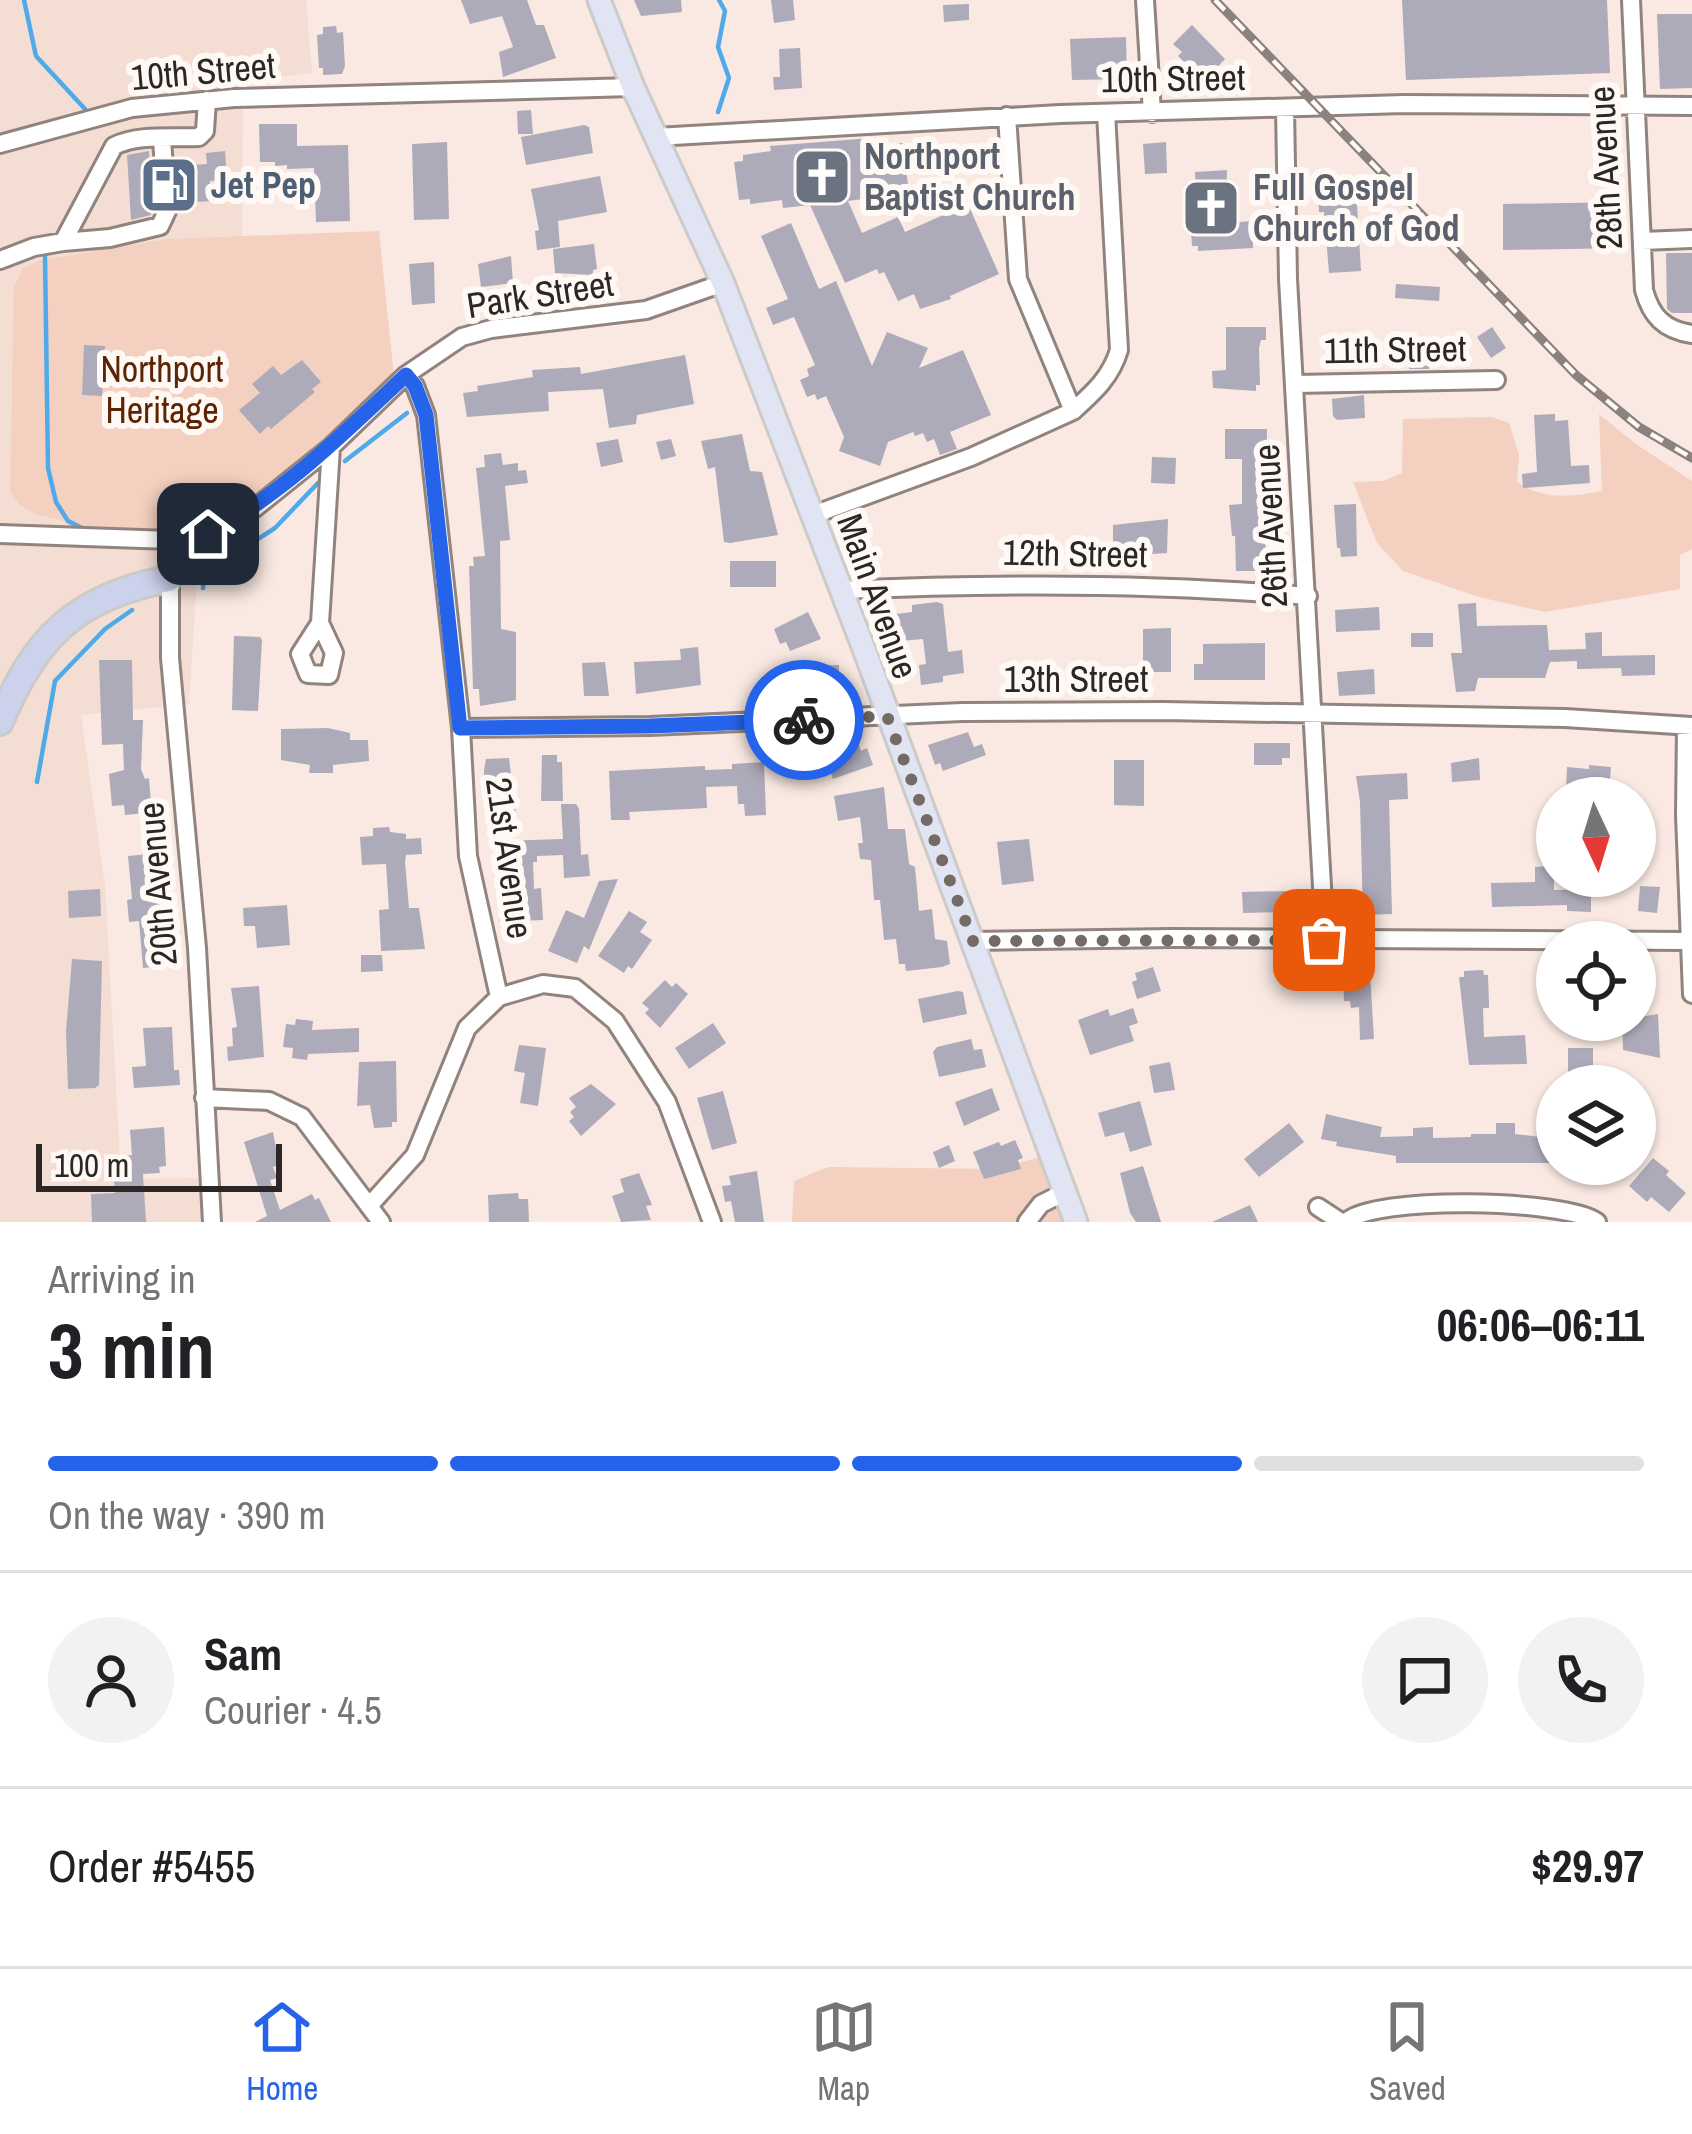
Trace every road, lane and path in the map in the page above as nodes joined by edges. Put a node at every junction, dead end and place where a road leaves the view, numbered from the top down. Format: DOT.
graph roads {
  1 [pos="599,0"];
  2 [pos="1145,0"];
  3 [pos="1630,0"];
  4 [pos="633,87"];
  5 [pos="207,100"];
  6 [pos="1635,106"];
  7 [pos="1692,106"];
  8 [pos="1285,108"];
  9 [pos="116,112"];
  10 [pos="1152,112"];
  11 [pos="1106,113"];
  12 [pos="1007,116"];
  13 [pos="656,137"];
  14 [pos="162,139"];
  15 [pos="122,142"];
  16 [pos="0,145"];
  17 [pos="1692,238"];
  18 [pos="1642,241"];
  19 [pos="63,242"];
  20 [pos="0,260"];
  21 [pos="723,283"];
  22 [pos="1692,334"];
  23 [pos="406,375"];
  24 [pos="1496,380"];
  25 [pos="1296,384"];
  26 [pos="1073,411"];
  27 [pos="331,447"];
  28 [pos="813,515"];
  29 [pos="0,534"];
  30 [pos="170,540"];
  31 [pos="168,579"];
  32 [pos="841,590"];
  33 [pos="1308,596"];
  34 [pos="320,623"];
  35 [pos="1312,713"];
  36 [pos="887,716"];
  37 [pos="0,722"];
  38 [pos="1689,726"];
  39 [pos="460,728"];
  40 [pos="1324,940"];
  41 [pos="973,941"];
  42 [pos="1688,941"];
  43 [pos="1692,994"];
  44 [pos="499,997"];
  45 [pos="205,1098"];
  46 [pos="1065,1192"];
  47 [pos="369,1206"];
  48 [pos="1318,1207"];
  49 [pos="212,1222"];
  50 [pos="382,1222"];
  51 [pos="712,1222"];
  52 [pos="1027,1222"];
  53 [pos="1076,1222"];
  54 [pos="1343,1222"];
  55 [pos="1597,1222"];
  1 -- 4 [label="main road, Main Avenue"];
  2 -- 10 [label="street"];
  3 -- 6 [label="street, 28th Avenue"];
  4 -- 5 [label="street, 10th Street"];
  4 -- 13 [label="main road, Main Avenue"];
  5 -- 9 [label="street, 10th Street"];
  5 -- 14 [label="street"];
  6 -- 7 [label="street, 10th Street"];
  6 -- 8 [label="street, 10th Street"];
  6 -- 18 [label="street, 28th Avenue"];
  8 -- 10 [label="street, 10th Street"];
  8 -- 25 [label="street, 26th Avenue"];
  9 -- 15 [label="street"];
  9 -- 16 [label="street, 10th Street"];
  10 -- 11 [label="street, 10th Street"];
  11 -- 12 [label="street, 10th Street"];
  11 -- 26 [label="street"];
  12 -- 13 [label="street, 10th Street"];
  12 -- 26 [label="street"];
  13 -- 21 [label="main road, Main Avenue"];
  14 -- 15 [label="street"];
  14 -- 19 [label="street"];
  15 -- 19 [label="street"];
  17 -- 18 [label="street"];
  18 -- 22 [label="street, 28th Avenue"];
  19 -- 20 [label="street"];
  21 -- 23 [label="street, Park Street"];
  21 -- 28 [label="main road, Main Avenue"];
  23 -- 27 [label="street, Park Street"];
  23 -- 39 [label="street, 21st Avenue"];
  24 -- 25 [label="street, 11th Street"];
  25 -- 33 [label="street, 26th Avenue"];
  26 -- 28 [label="street"];
  27 -- 30 [label="street, Park Street"];
  27 -- 34 [label="street"];
  28 -- 32 [label="main road, Main Avenue"];
  29 -- 30 [label="street, Park Street"];
  30 -- 31 [label="street, 20th Avenue"];
  31 -- 37 [label="highway"];
  31 -- 45 [label="street, 20th Avenue"];
  32 -- 33 [label="street, 12th Street"];
  32 -- 36 [label="main road, Main Avenue"];
  33 -- 35 [label="street, 26th Avenue"];
  35 -- 36 [label="street, 13th Street"];
  35 -- 38 [label="street, 13th Street"];
  35 -- 40 [label="street, 26th Avenue"];
  36 -- 39 [label="street, 13th Street"];
  36 -- 41 [label="main road, Main Avenue"];
  38 -- 42 [label="street"];
  39 -- 44 [label="street, 21st Avenue"];
  40 -- 41 [label="street"];
  40 -- 42 [label="street"];
  41 -- 46 [label="main road, Main Avenue"];
  42 -- 43 [label="street"];
  44 -- 47 [label="street"];
  44 -- 51 [label="street"];
  45 -- 47 [label="street"];
  45 -- 49 [label="street, 20th Avenue"];
  46 -- 52 [label="street"];
  46 -- 53 [label="main road, Main Avenue"];
  47 -- 50 [label="street"];
  48 -- 54 [label="street"];
  54 -- 55 [label="street"];
}
